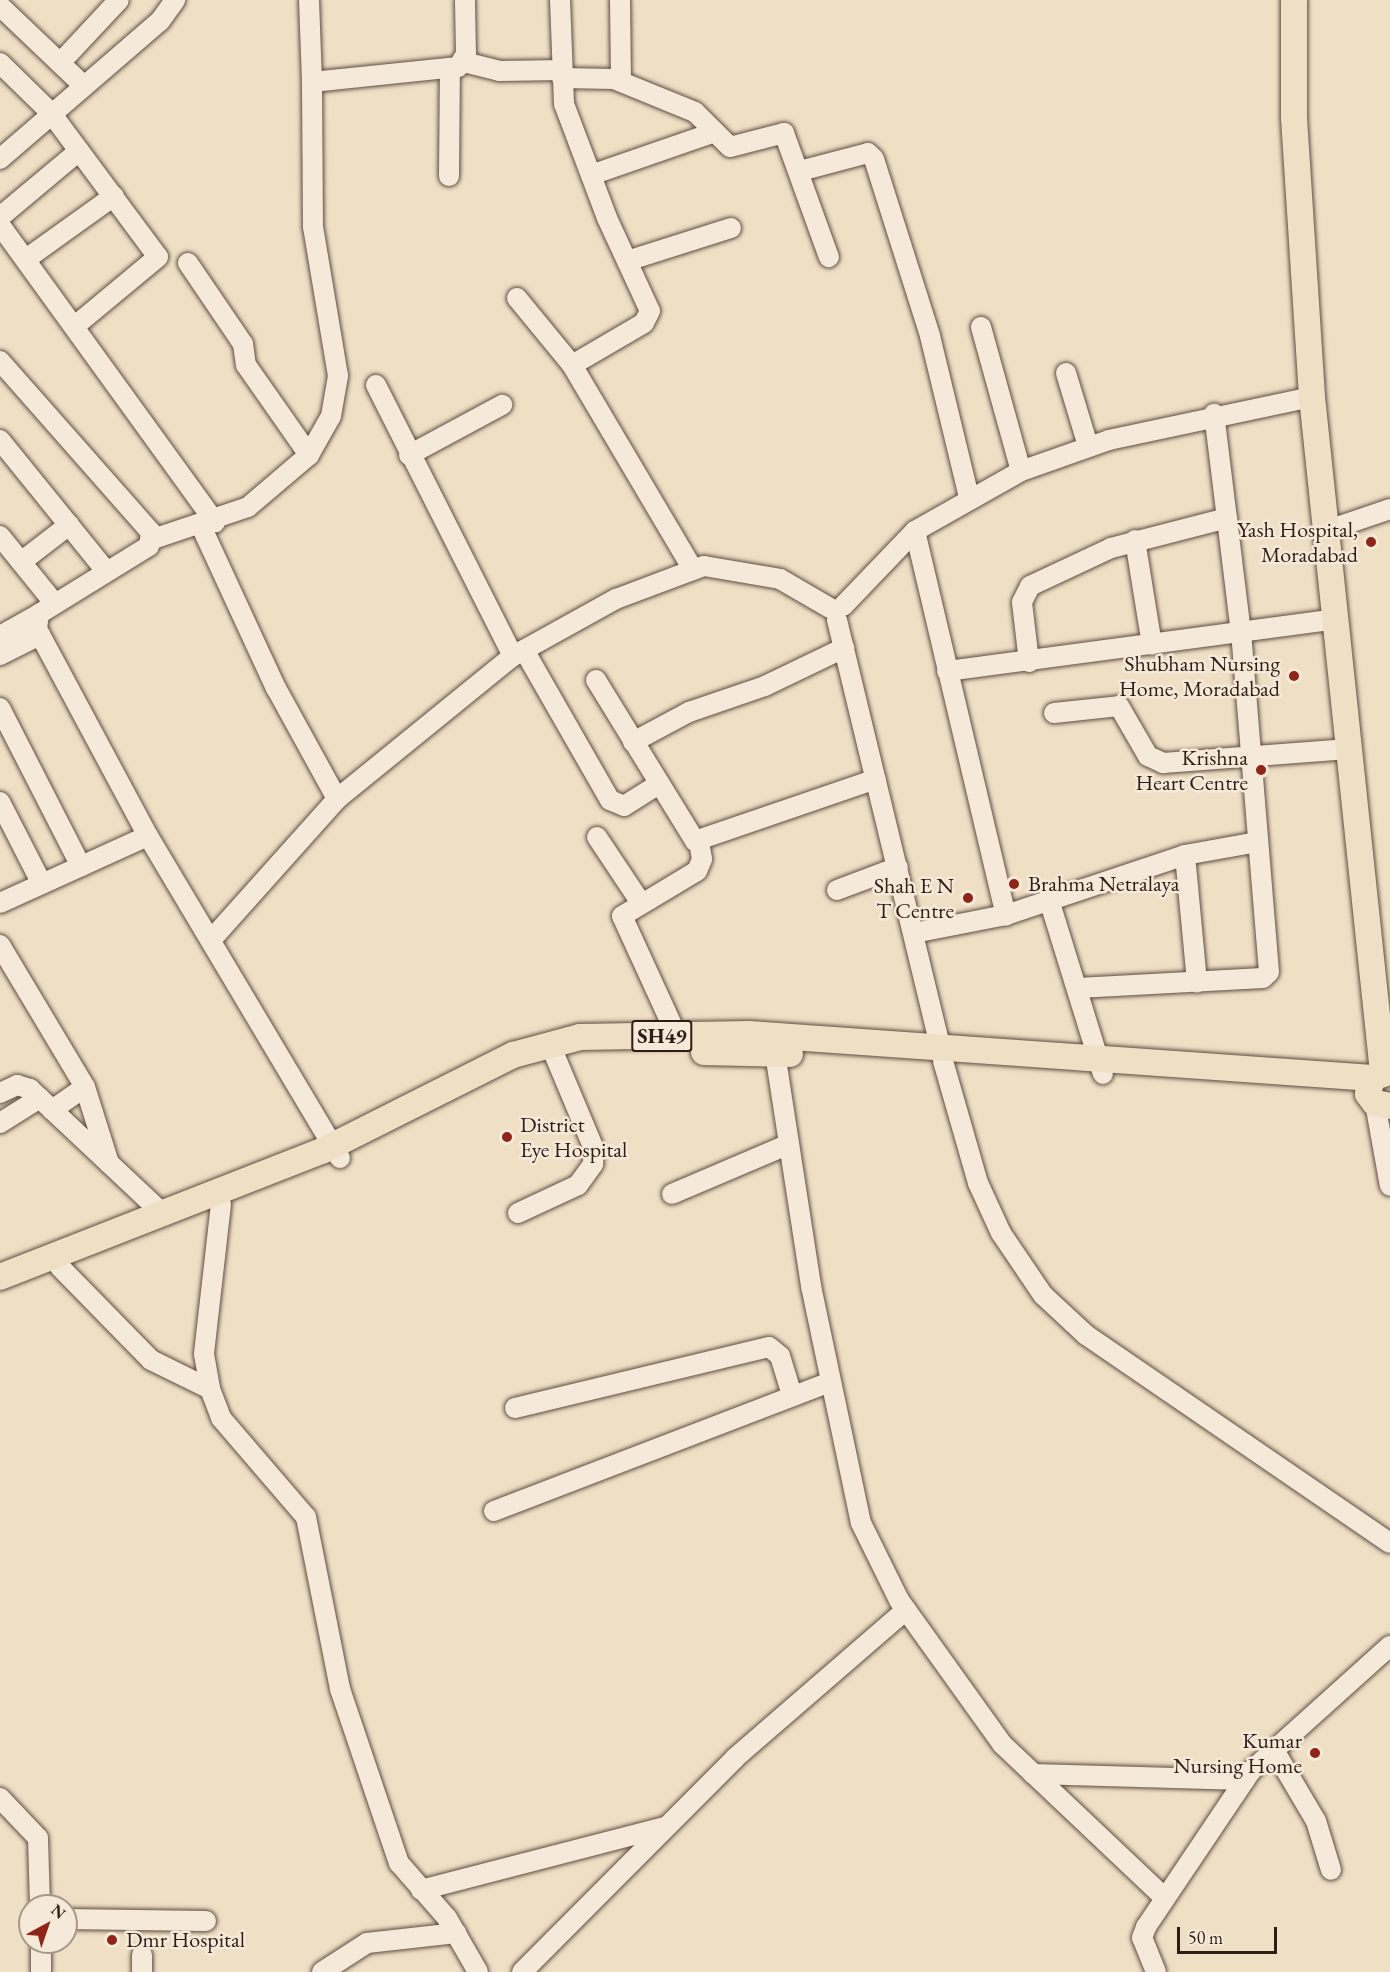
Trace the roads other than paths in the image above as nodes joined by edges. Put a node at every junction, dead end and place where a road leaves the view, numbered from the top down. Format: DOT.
graph roads {
  1 [pos="119,0"];
  2 [pos="175,0"];
  3 [pos="309,0"];
  4 [pos="465,0"];
  5 [pos="560,0"];
  6 [pos="620,0"];
  7 [pos="1294,0"];
  8 [pos="1310,0"];
  9 [pos="7,11"];
  10 [pos="0,63"];
  11 [pos="60,63"];
  12 [pos="457,65"];
  13 [pos="562,74"];
  14 [pos="312,82"];
  15 [pos="621,82"];
  16 [pos="84,86"];
  17 [pos="51,113"];
  18 [pos="715,132"];
  19 [pos="79,150"];
  20 [pos="1,156"];
  21 [pos="800,171"];
  22 [pos="591,175"];
  23 [pos="449,176"];
  24 [pos="114,196"];
  25 [pos="0,217"];
  26 [pos="0,225"];
  27 [pos="731,228"];
  28 [pos="829,257"];
  29 [pos="26,259"];
  30 [pos="627,261"];
  31 [pos="188,263"];
  32 [pos="517,298"];
  33 [pos="76,325"];
  34 [pos="981,327"];
  35 [pos="0,361"];
  36 [pos="572,365"];
  37 [pos="1066,373"];
  38 [pos="376,385"];
  39 [pos="1312,397"];
  40 [pos="502,405"];
  41 [pos="1214,414"];
  42 [pos="0,440"];
  43 [pos="1088,446"];
  44 [pos="409,454"];
  45 [pos="309,455"];
  46 [pos="1021,471"];
  47 [pos="969,497"];
  48 [pos="1390,509"];
  49 [pos="1227,518"];
  50 [pos="208,524"];
  51 [pos="69,525"];
  52 [pos="1340,526"];
  53 [pos="915,531"];
  54 [pos="0,536"];
  55 [pos="153,538"];
  56 [pos="1135,540"];
  57 [pos="21,562"];
  58 [pos="693,570"];
  59 [pos="106,571"];
  60 [pos="47,609"];
  61 [pos="837,611"];
  62 [pos="1335,619"];
  63 [pos="1241,633"];
  64 [pos="40,634"];
  65 [pos="0,636"];
  66 [pos="1152,645"];
  67 [pos="844,648"];
  68 [pos="519,653"];
  69 [pos="0,655"];
  70 [pos="1029,662"];
  71 [pos="947,671"];
  72 [pos="596,680"];
  73 [pos="0,708"];
  74 [pos="1054,713"];
  75 [pos="633,742"];
  76 [pos="1348,749"];
  77 [pos="1250,758"];
  78 [pos="876,779"];
  79 [pos="659,784"];
  80 [pos="337,799"];
  81 [pos="0,802"];
  82 [pos="148,836"];
  83 [pos="597,837"];
  84 [pos="699,842"];
  85 [pos="1257,842"];
  86 [pos="1185,855"];
  87 [pos="81,866"];
  88 [pos="898,867"];
  89 [pos="42,884"];
  90 [pos="837,890"];
  91 [pos="0,903"];
  92 [pos="641,903"];
  93 [pos="1050,903"];
  94 [pos="1006,915"];
  95 [pos="914,933"];
  96 [pos="211,940"];
  97 [pos="0,945"];
  98 [pos="1197,982"];
  99 [pos="1078,988"];
  100 [pos="677,1035"];
  101 [pos="1390,1037"];
  102 [pos="775,1053"];
  103 [pos="942,1055"];
  104 [pos="555,1056"];
  105 [pos="1102,1067"];
  106 [pos="85,1087"];
  107 [pos="1380,1088"];
  108 [pos="0,1093"];
  109 [pos="46,1104"];
  110 [pos="0,1123"];
  111 [pos="789,1144"];
  112 [pos="337,1151"];
  113 [pos="109,1163"];
  114 [pos="1390,1186"];
  115 [pos="672,1194"];
  116 [pos="221,1204"];
  117 [pos="162,1213"];
  118 [pos="518,1213"];
  119 [pos="60,1266"];
  120 [pos="0,1277"];
  121 [pos="0,1292"];
  122 [pos="830,1382"];
  123 [pos="210,1389"];
  124 [pos="792,1395"];
  125 [pos="516,1408"];
  126 [pos="494,1511"];
  127 [pos="1390,1543"];
  128 [pos="906,1610"];
  129 [pos="1390,1646"];
  130 [pos="1274,1750"];
  131 [pos="1033,1774"];
  132 [pos="1245,1780"];
  133 [pos="0,1798"];
  134 [pos="666,1827"];
  135 [pos="1331,1870"];
  136 [pos="421,1890"];
  137 [pos="40,1894"];
  138 [pos="1165,1898"];
  139 [pos="78,1919"];
  140 [pos="206,1921"];
  141 [pos="456,1933"];
  142 [pos="41,1954"];
  143 [pos="41,1972"];
  144 [pos="322,1972"];
  145 [pos="478,1972"];
  146 [pos="522,1972"];
  147 [pos="1156,1972"];
  1 -- 11 [label="street"];
  2 -- 16 [label="street"];
  3 -- 14 [label="street"];
  4 -- 12 [label="street"];
  5 -- 13 [label="street"];
  6 -- 15 [label="street"];
  7 -- 39 [label="main road"];
  8 -- 52 [label="main road"];
  9 -- 11 [label="street"];
  10 -- 17 [label="street"];
  11 -- 16 [label="street"];
  12 -- 13 [label="street"];
  12 -- 14 [label="street"];
  12 -- 23 [label="street"];
  13 -- 15 [label="street"];
  13 -- 22 [label="street"];
  14 -- 45 [label="street"];
  15 -- 18 [label="street"];
  16 -- 17 [label="street"];
  17 -- 19 [label="street"];
  17 -- 20 [label="street"];
  18 -- 21 [label="street"];
  18 -- 22 [label="street"];
  19 -- 24 [label="street"];
  19 -- 25 [label="street"];
  21 -- 28 [label="street"];
  21 -- 47 [label="street"];
  22 -- 30 [label="street"];
  24 -- 29 [label="street"];
  24 -- 33 [label="street"];
  26 -- 29 [label="street"];
  27 -- 30 [label="street"];
  29 -- 33 [label="street"];
  30 -- 36 [label="street"];
  31 -- 45 [label="street"];
  32 -- 36 [label="street"];
  33 -- 50 [label="street"];
  34 -- 46 [label="street"];
  35 -- 55 [label="street"];
  36 -- 58 [label="street"];
  37 -- 43 [label="street"];
  38 -- 44 [label="street"];
  39 -- 41 [label="street"];
  39 -- 62 [label="main road"];
  40 -- 44 [label="street"];
  41 -- 43 [label="street"];
  41 -- 49 [label="street"];
  42 -- 51 [label="street"];
  43 -- 46 [label="street"];
  44 -- 68 [label="street"];
  45 -- 50 [label="street"];
  46 -- 47 [label="street"];
  47 -- 53 [label="street"];
  48 -- 52 [label="street"];
  49 -- 56 [label="street"];
  49 -- 63 [label="street"];
  50 -- 55 [label="street"];
  50 -- 80 [label="street"];
  51 -- 57 [label="street"];
  51 -- 59 [label="street"];
  52 -- 101 [label="main road"];
  53 -- 61 [label="street"];
  53 -- 71 [label="street"];
  54 -- 57 [label="street"];
  55 -- 59 [label="street"];
  56 -- 66 [label="street"];
  56 -- 70 [label="street"];
  57 -- 60 [label="street"];
  58 -- 61 [label="street"];
  58 -- 68 [label="street"];
  59 -- 60 [label="street"];
  60 -- 64 [label="street"];
  60 -- 65 [label="street"];
  61 -- 67 [label="street"];
  62 -- 63 [label="street"];
  62 -- 76 [label="main road"];
  63 -- 66 [label="street"];
  63 -- 77 [label="street"];
  64 -- 69 [label="street"];
  64 -- 82 [label="street"];
  66 -- 70 [label="street"];
  67 -- 75 [label="street"];
  67 -- 78 [label="street"];
  68 -- 79 [label="street"];
  68 -- 80 [label="street"];
  70 -- 71 [label="street"];
  71 -- 94 [label="street"];
  72 -- 75 [label="street"];
  73 -- 87 [label="street"];
  74 -- 77 [label="street"];
  75 -- 79 [label="street"];
  76 -- 77 [label="street"];
  76 -- 107 [label="main road"];
  77 -- 85 [label="street"];
  78 -- 84 [label="street"];
  78 -- 88 [label="street"];
  79 -- 84 [label="street"];
  80 -- 96 [label="street"];
  81 -- 89 [label="street"];
  82 -- 87 [label="street"];
  82 -- 96 [label="street"];
  83 -- 92 [label="street"];
  84 -- 92 [label="street"];
  85 -- 86 [label="street"];
  85 -- 98 [label="street"];
  86 -- 93 [label="street"];
  86 -- 98 [label="street"];
  87 -- 89 [label="street"];
  88 -- 90 [label="street"];
  88 -- 95 [label="street"];
  89 -- 91 [label="street"];
  92 -- 100 [label="street"];
  93 -- 94 [label="street"];
  93 -- 99 [label="street"];
  94 -- 95 [label="street"];
  95 -- 103 [label="street"];
  96 -- 112 [label="street"];
  97 -- 106 [label="street"];
  98 -- 99 [label="street"];
  99 -- 105 [label="street"];
  100 -- 103 [label="main road, SH49"];
  100 -- 112 [label="main road, SH49"];
  102 -- 103 [label="main road, SH49"];
  102 -- 104 [label="main road, SH49"];
  102 -- 111 [label="street"];
  103 -- 105 [label="main road, SH49"];
  103 -- 127 [label="street"];
  104 -- 112 [label="main road, SH49"];
  104 -- 118 [label="street"];
  105 -- 107 [label="main road, SH49"];
  106 -- 109 [label="street"];
  106 -- 113 [label="street"];
  107 -- 114 [label="street"];
  108 -- 109 [label="street"];
  109 -- 110 [label="street"];
  109 -- 113 [label="street"];
  111 -- 115 [label="street"];
  111 -- 122 [label="street"];
  112 -- 116 [label="main road, SH49"];
  112 -- 117 [label="main road, SH49"];
  113 -- 117 [label="street"];
  116 -- 119 [label="main road, SH49"];
  116 -- 123 [label="street"];
  117 -- 120 [label="main road, SH49"];
  119 -- 121 [label="main road, SH49"];
  119 -- 123 [label="street"];
  122 -- 124 [label="street"];
  122 -- 128 [label="street"];
  123 -- 136 [label="street"];
  124 -- 125 [label="street"];
  124 -- 126 [label="street"];
  128 -- 131 [label="street"];
  128 -- 134 [label="street"];
  129 -- 130 [label="street"];
  130 -- 132 [label="street"];
  130 -- 135 [label="street"];
  131 -- 132 [label="street"];
  131 -- 138 [label="street"];
  132 -- 138 [label="street"];
  133 -- 137 [label="street"];
  134 -- 136 [label="street"];
  134 -- 146 [label="street"];
  136 -- 141 [label="street"];
  138 -- 147 [label="street"];
  139 -- 140 [label="street"];
  141 -- 144 [label="street"];
  141 -- 145 [label="street"];
  142 -- 143 [label="street"];
}
